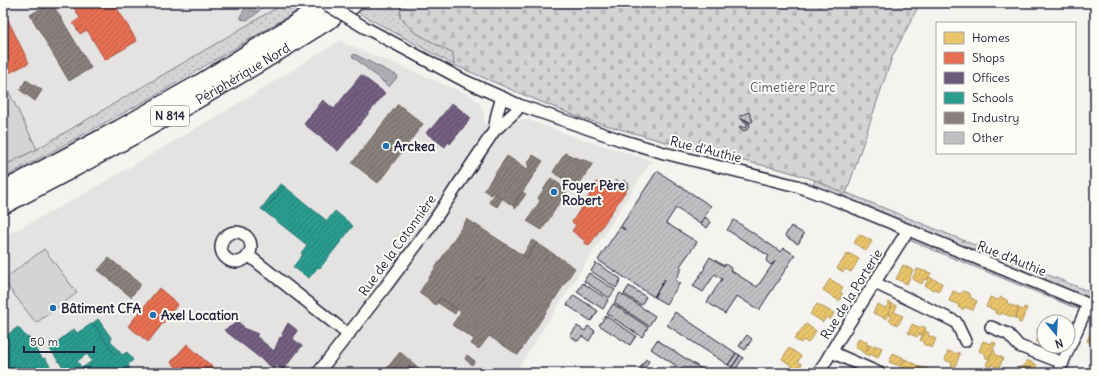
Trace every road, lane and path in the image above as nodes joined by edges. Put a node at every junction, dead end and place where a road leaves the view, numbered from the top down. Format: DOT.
graph roads {
  1 [pos="321,6"];
  2 [pos="332,18"];
  3 [pos="502,97"];
  4 [pos="519,105"];
  5 [pos="494,130"];
  6 [pos="3,190"];
  7 [pos="3,206"];
  8 [pos="908,230"];
  9 [pos="248,255"];
  10 [pos="875,283"];
  11 [pos="1092,306"];
  12 [pos="991,327"];
  13 [pos="349,335"];
  14 [pos="965,340"];
  15 [pos="832,350"];
  16 [pos="1060,368"];
  17 [pos="318,373"];
  18 [pos="819,373"];
  19 [pos="879,373"];
  1 -- 3 [label="street, Rue d'Authie, bridge"];
  1 -- 6 [label="highway, Périphérique Nord / N 814"];
  2 -- 7 [label="highway, Périphérique Nord / N 814"];
  3 -- 4 [label="street, Rue d'Authie"];
  3 -- 5 [label="street, Rue de la Cotonnière"];
  4 -- 5 [label="street, Rue de la Cotonnière"];
  4 -- 8 [label="street, Rue d'Authie"];
  5 -- 13 [label="street, Rue de la Cotonnière"];
  8 -- 10 [label="street, Rue de la Porterie"];
  8 -- 11 [label="street, Rue d'Authie"];
  9 -- 13 [label="street"];
  10 -- 14 [label="street"];
  10 -- 15 [label="street, Rue de la Porterie"];
  11 -- 16 [label="street"];
  12 -- 16 [label="street"];
  13 -- 17 [label="street, Rue de la Cotonnière"];
  15 -- 18 [label="street, Rue de la Porterie"];
  15 -- 19 [label="street"];
}
